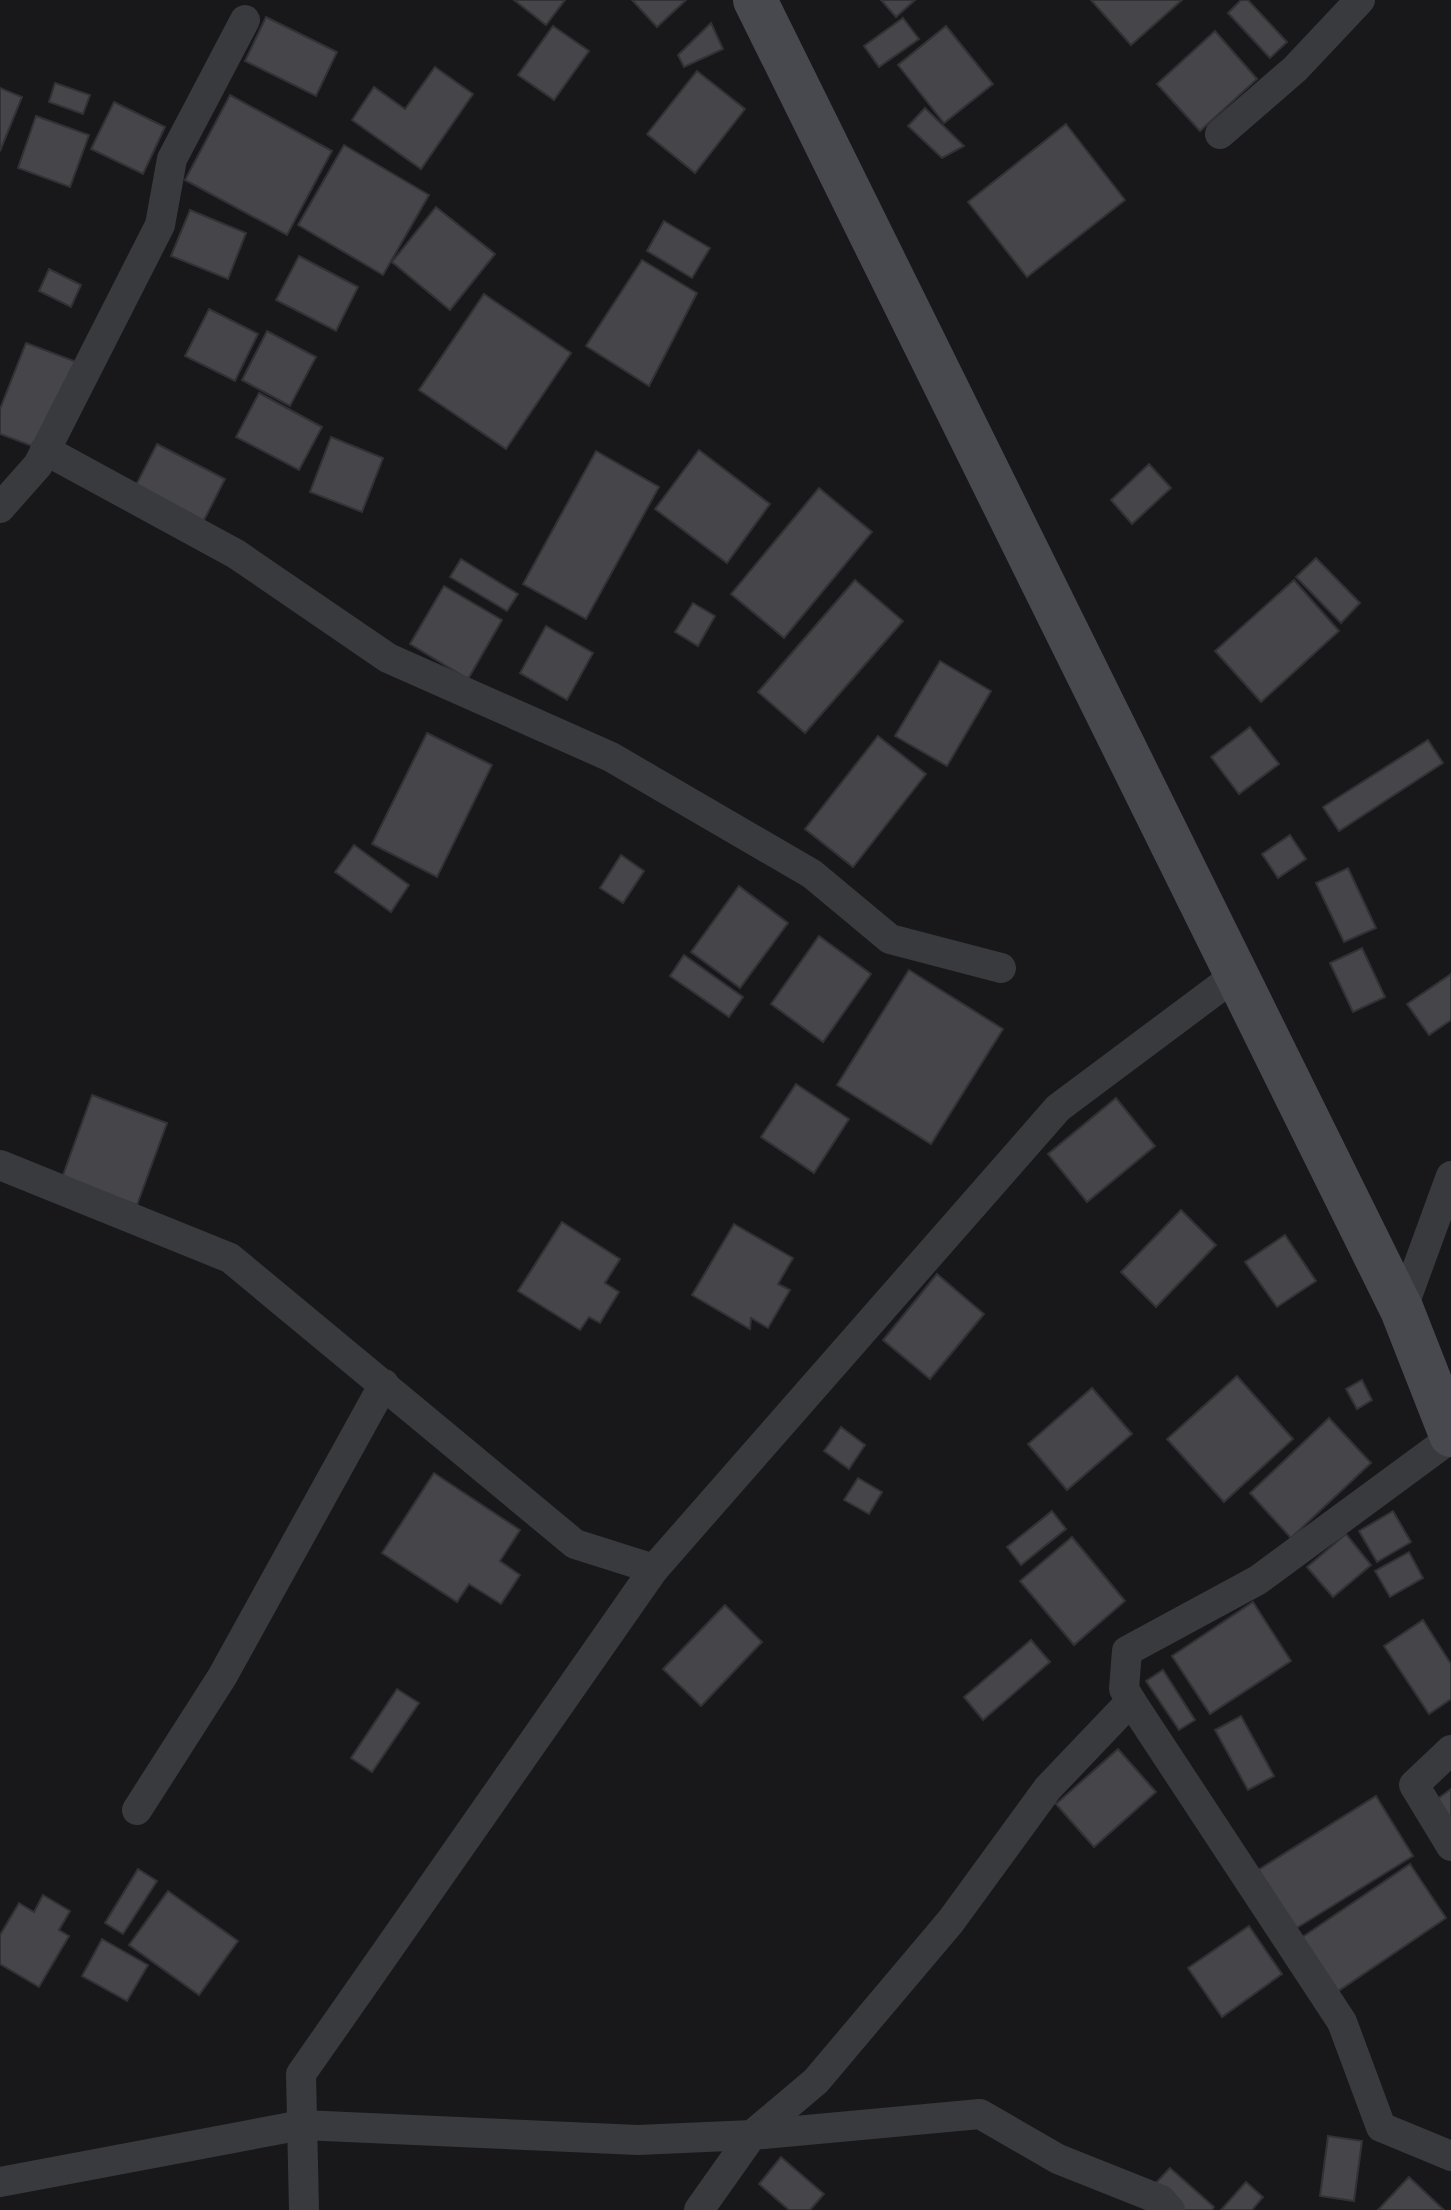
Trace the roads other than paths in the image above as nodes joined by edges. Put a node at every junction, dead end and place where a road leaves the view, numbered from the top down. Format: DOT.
graph roads {
  1 [pos="755,0"];
  2 [pos="1360,0"];
  3 [pos="245,20"];
  4 [pos="1220,134"];
  5 [pos="45,450"];
  6 [pos="0,508"];
  7 [pos="1001,968"];
  8 [pos="1236,975"];
  9 [pos="0,1165"];
  10 [pos="1451,1176"];
  11 [pos="1402,1310"];
  12 [pos="384,1384"];
  13 [pos="1451,1436"];
  14 [pos="654,1569"];
  15 [pos="1131,1701"];
  16 [pos="1451,1750"];
  17 [pos="137,1810"];
  18 [pos="1451,1846"];
  19 [pos="302,2125"];
  20 [pos="752,2135"];
  21 [pos="1451,2156"];
  22 [pos="0,2182"];
  23 [pos="304,2210"];
  24 [pos="699,2210"];
  25 [pos="1170,2210"];
  1 -- 8 [label="main road"];
  2 -- 4 [label="street"];
  3 -- 5 [label="street"];
  5 -- 6 [label="street"];
  5 -- 7 [label="street"];
  8 -- 11 [label="main road"];
  8 -- 14 [label="street"];
  9 -- 12 [label="street"];
  10 -- 11 [label="street"];
  11 -- 13 [label="main road"];
  12 -- 14 [label="street"];
  12 -- 17 [label="street"];
  13 -- 15 [label="street"];
  14 -- 19 [label="street"];
  15 -- 20 [label="street"];
  15 -- 21 [label="street"];
  16 -- 18 [label="street"];
  19 -- 20 [label="street"];
  19 -- 22 [label="street"];
  19 -- 23 [label="street"];
  20 -- 24 [label="street"];
  20 -- 25 [label="street"];
}
